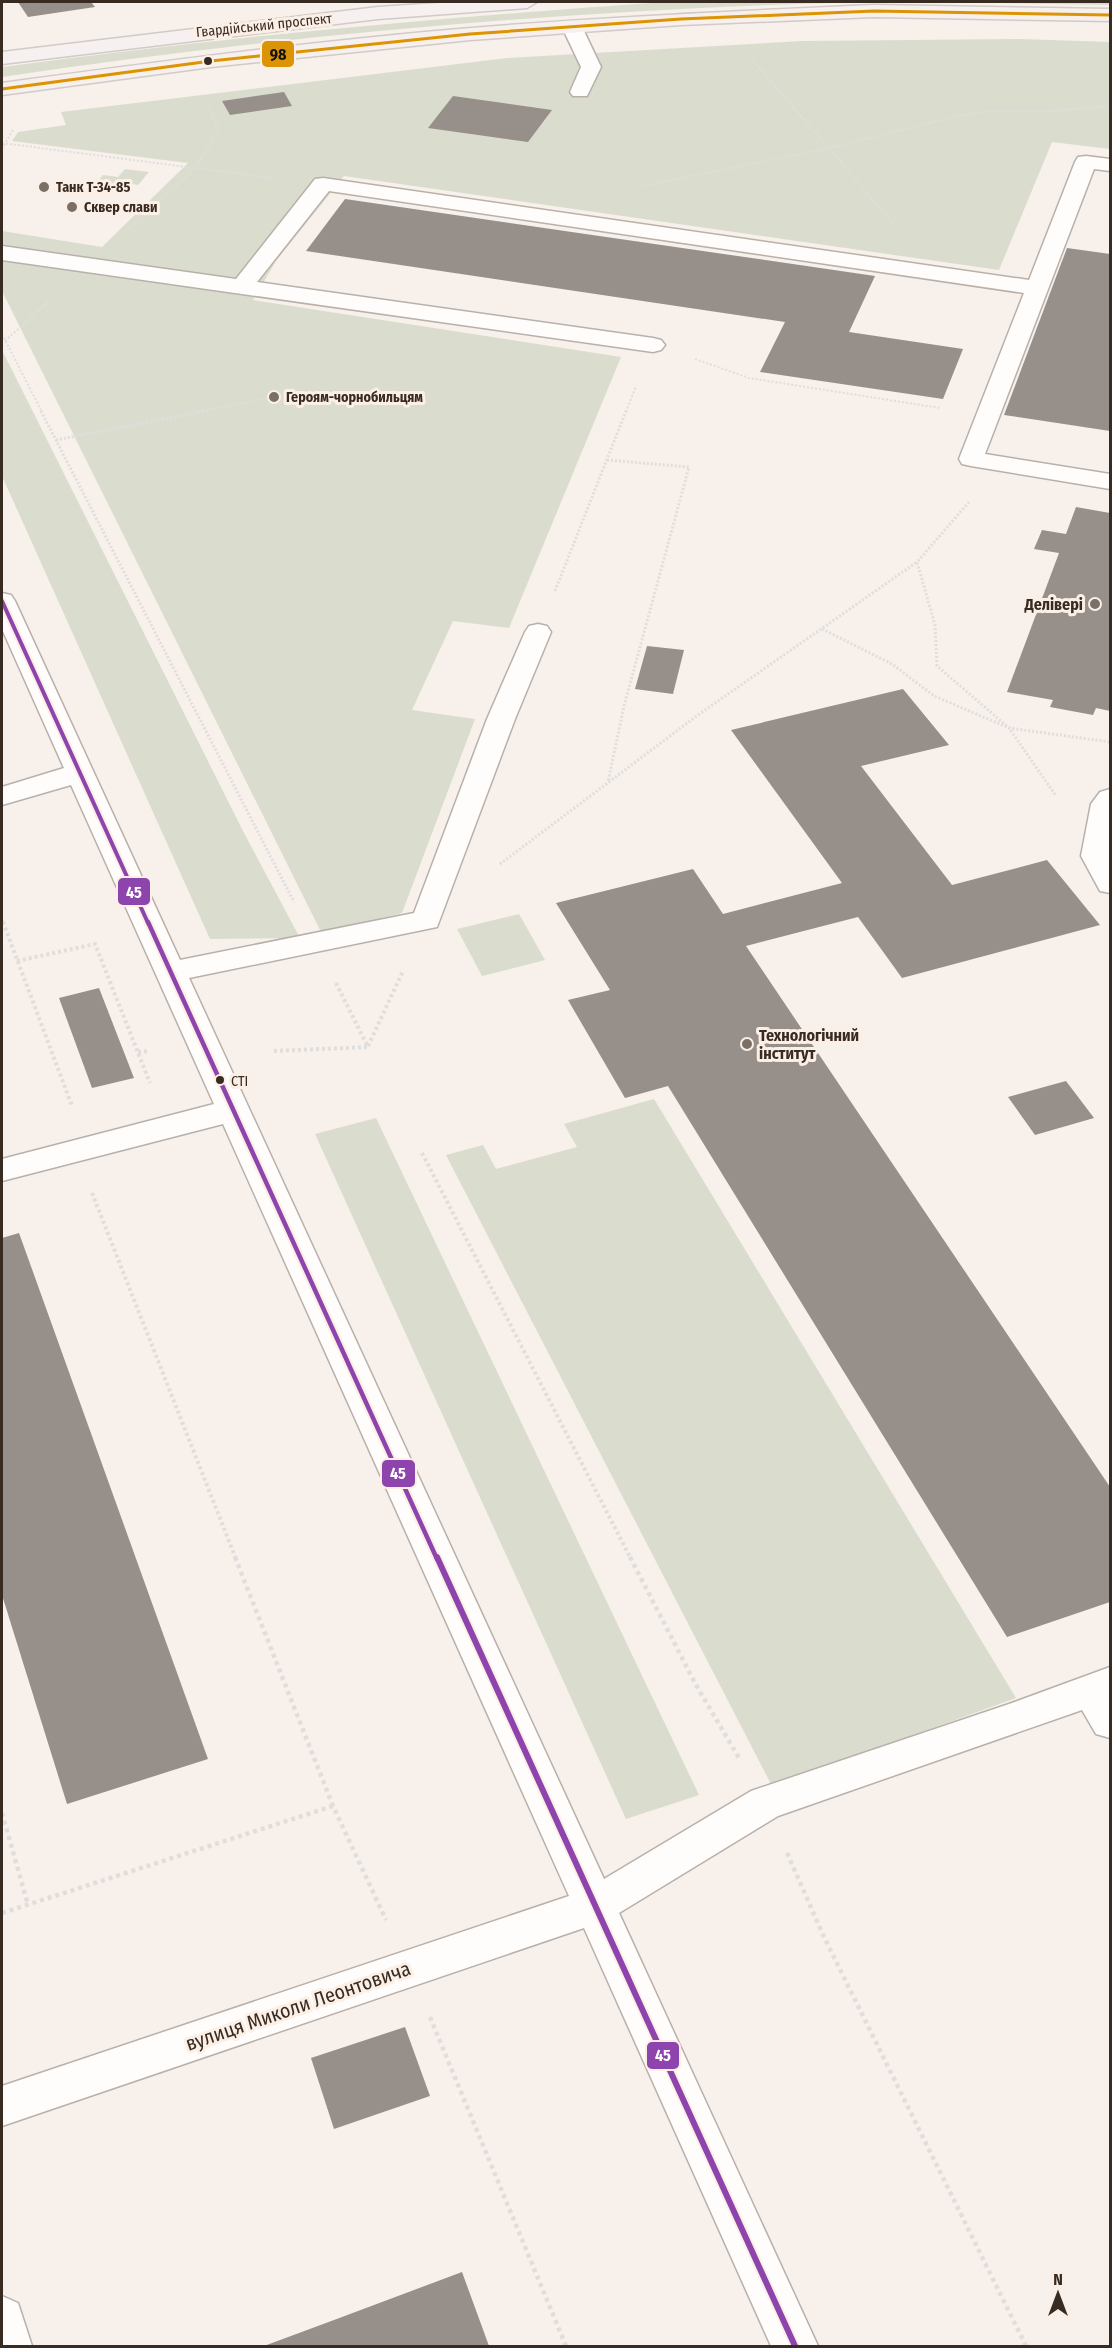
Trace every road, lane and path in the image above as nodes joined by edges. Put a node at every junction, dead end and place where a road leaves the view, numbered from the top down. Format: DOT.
graph roads {
  1 [pos="527,2"];
  2 [pos="1110,15"];
  3 [pos="572,27"];
  4 [pos="750,56"];
  5 [pos="2,58"];
  6 [pos="2,89"];
  7 [pos="580,92"];
  8 [pos="208,98"];
  9 [pos="1110,105"];
  10 [pos="2,143"];
  11 [pos="830,148"];
  12 [pos="1110,165"];
  13 [pos="195,168"];
  14 [pos="323,184"];
  15 [pos="637,187"];
  16 [pos="2,254"];
  17 [pos="89,265"];
  18 [pos="935,273"];
  19 [pos="242,286"];
  20 [pos="1038,288"];
  21 [pos="2,334"];
  22 [pos="5,341"];
  23 [pos="653,345"];
  24 [pos="274,398"];
  25 [pos="988,416"];
  26 [pos="56,440"];
  27 [pos="971,459"];
  28 [pos="607,460"];
  29 [pos="1110,481"];
  30 [pos="917,562"];
  31 [pos="2,601"];
  32 [pos="822,629"];
  33 [pos="538,632"];
  34 [pos="1009,728"];
  35 [pos="1110,742"];
  36 [pos="79,773"];
  37 [pos="608,782"];
  38 [pos="2,796"];
  39 [pos="1110,798"];
  40 [pos="1096,856"];
  41 [pos="499,865"];
  42 [pos="1110,884"];
  43 [pos="2,920"];
  44 [pos="426,920"];
  45 [pos="315,943"];
  46 [pos="17,961"];
  47 [pos="170,972"];
  48 [pos="368,1047"];
  49 [pos="274,1051"];
  50 [pos="138,1052"];
  51 [pos="149,1052"];
  52 [pos="150,1083"];
  53 [pos="233,1110"];
  54 [pos="75,1150"];
  55 [pos="422,1153"];
  56 [pos="2,1170"];
  57 [pos="1104,1699"];
  58 [pos="765,1803"];
  59 [pos="333,1806"];
  60 [pos="2,1813"];
  61 [pos="28,1905"];
  62 [pos="594,1906"];
  63 [pos="2,1913"];
  64 [pos="408,1968"];
  65 [pos="2,2106"];
  66 [pos="2,2319"];
  67 [pos="9,2346"];
  68 [pos="566,2346"];
  69 [pos="795,2346"];
  70 [pos="1026,2346"];
  1 -- 5 [label="main road, Гвардійський проспект"];
  2 -- 3 [label="main road, Гвардійський проспект"];
  3 -- 6 [label="main road, Гвардійський проспект"];
  3 -- 7 [label="street"];
  4 -- 11 [label="path"];
  8 -- 13 [label="path"];
  9 -- 11 [label="path"];
  10 -- 13 [label="path"];
  11 -- 15 [label="path"];
  11 -- 18 [label="path"];
  12 -- 20 [label="street"];
  13 -- 14 [label="path"];
  13 -- 17 [label="path"];
  14 -- 18 [label="street"];
  14 -- 19 [label="street"];
  16 -- 17 [label="street"];
  17 -- 19 [label="street"];
  17 -- 22 [label="path"];
  18 -- 20 [label="street"];
  19 -- 23 [label="street"];
  20 -- 25 [label="street"];
  21 -- 22 [label="path"];
  22 -- 26 [label="path"];
  23 -- 25 [label="path"];
  23 -- 28 [label="path"];
  24 -- 26 [label="path"];
  25 -- 27 [label="street"];
  26 -- 45 [label="path"];
  27 -- 29 [label="street"];
  27 -- 30 [label="path"];
  28 -- 33 [label="path"];
  28 -- 37 [label="path"];
  30 -- 32 [label="path"];
  30 -- 34 [label="path"];
  31 -- 36 [label="street"];
  32 -- 34 [label="path"];
  32 -- 37 [label="path"];
  33 -- 44 [label="street"];
  34 -- 35 [label="path"];
  34 -- 40 [label="path"];
  36 -- 38 [label="street"];
  36 -- 47 [label="street"];
  37 -- 41 [label="path"];
  39 -- 40 [label="street"];
  40 -- 42 [label="street"];
  43 -- 46 [label="path"];
  44 -- 45 [label="street"];
  44 -- 48 [label="path"];
  45 -- 47 [label="street"];
  45 -- 48 [label="path"];
  46 -- 50 [label="path"];
  46 -- 54 [label="path"];
  47 -- 53 [label="street"];
  48 -- 49 [label="path"];
  50 -- 51 [label="path"];
  50 -- 52 [label="path"];
  53 -- 54 [label="street"];
  53 -- 62 [label="street"];
  54 -- 56 [label="street"];
  54 -- 59 [label="path"];
  55 -- 58 [label="path"];
  57 -- 58 [label="street, вулиця Миколи Леонтовича"];
  58 -- 62 [label="street, вулиця Миколи Леонтовича"];
  58 -- 70 [label="path"];
  59 -- 61 [label="path"];
  59 -- 64 [label="path"];
  60 -- 61 [label="path"];
  61 -- 63 [label="path"];
  62 -- 64 [label="street, вулиця Миколи Леонтовича"];
  62 -- 69 [label="street"];
  64 -- 65 [label="street, вулиця Миколи Леонтовича"];
  64 -- 68 [label="path"];
  66 -- 67 [label="street"];
}
